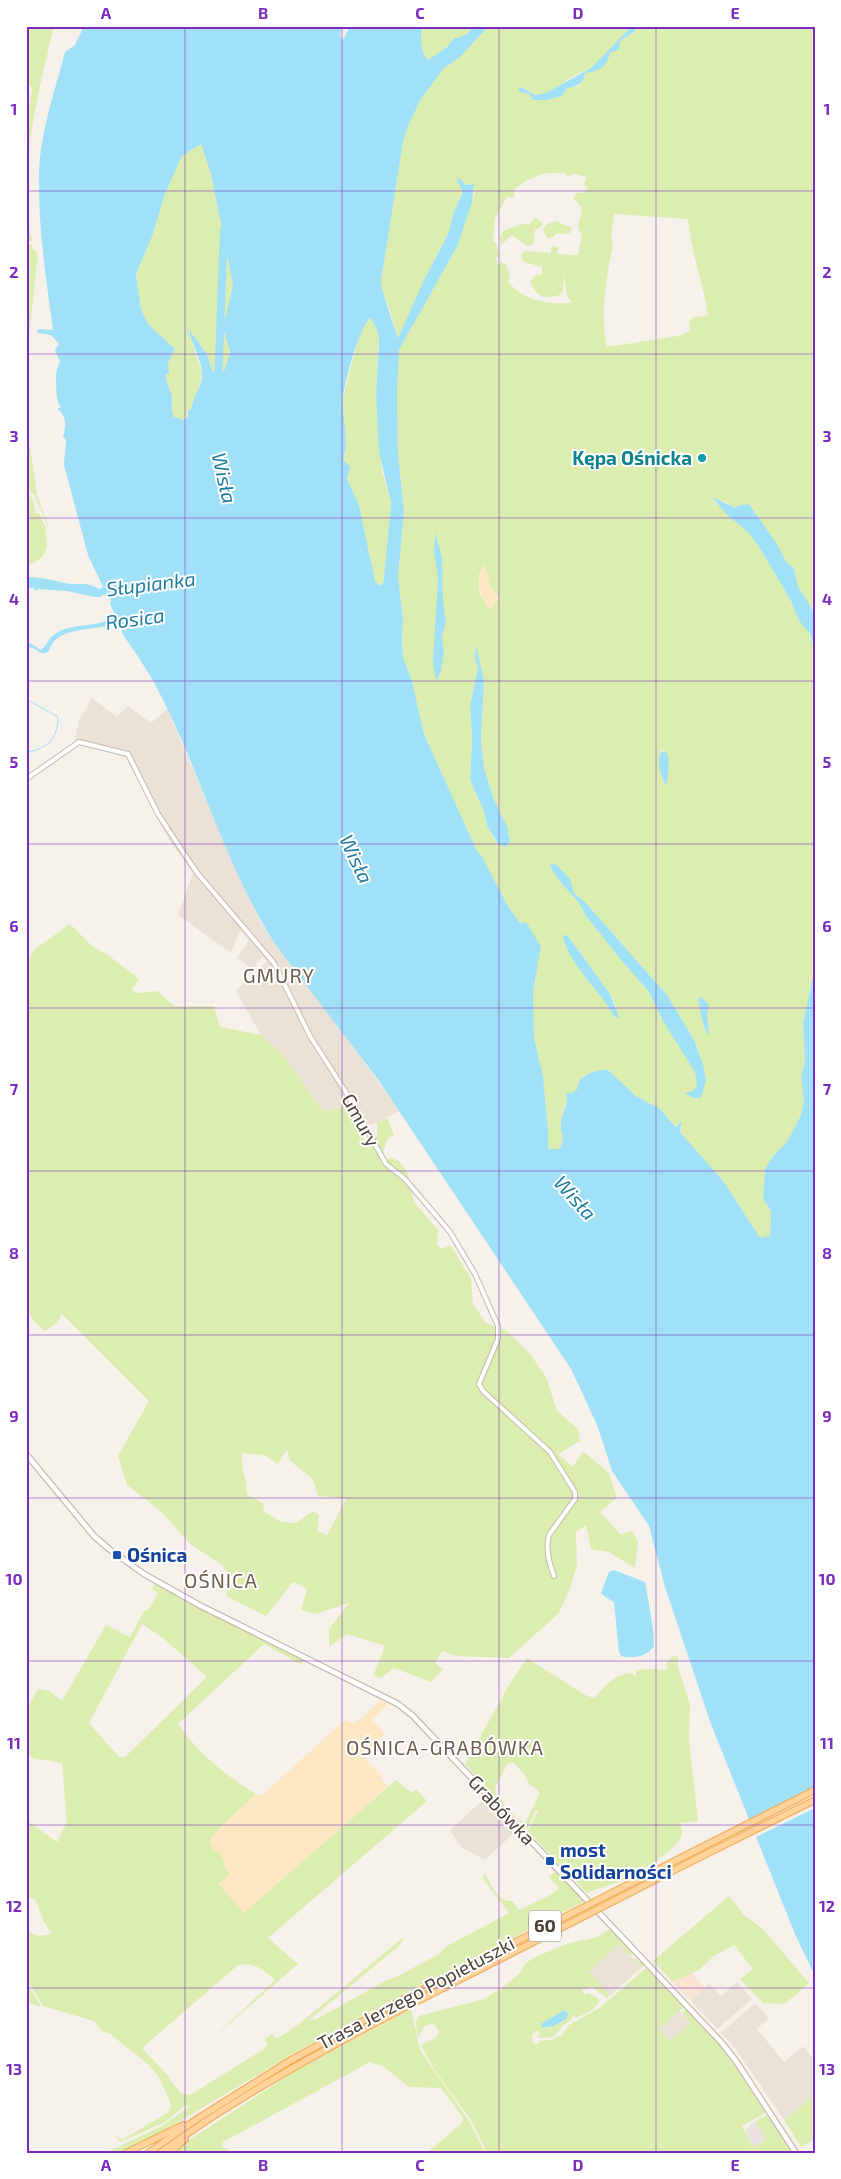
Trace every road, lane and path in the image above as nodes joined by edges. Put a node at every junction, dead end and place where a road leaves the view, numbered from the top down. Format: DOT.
graph roads {
  1 [pos="26,779"];
  2 [pos="26,1454"];
  3 [pos="554,1576"];
  4 [pos="815,1790"];
  5 [pos="815,1800"];
  6 [pos="194,2121"];
  7 [pos="204,2123"];
  8 [pos="126,2153"];
  9 [pos="148,2153"];
  10 [pos="160,2153"];
  11 [pos="170,2153"];
  12 [pos="796,2153"];
  1 -- 3 [label="street, Gmury"];
  2 -- 12 [label="street, Grabówka"];
  4 -- 6 [label="main road, Trasa Jerzego Popiełuszki / 60, bridge"];
  5 -- 7 [label="main road, Trasa Jerzego Popiełuszki / 60, bridge"];
  6 -- 8 [label="main road"];
  6 -- 9 [label="main road, Trasa Jerzego Popiełuszki / 60"];
  7 -- 10 [label="main road, Trasa Jerzego Popiełuszki / 60"];
  7 -- 11 [label="main road"];
}
